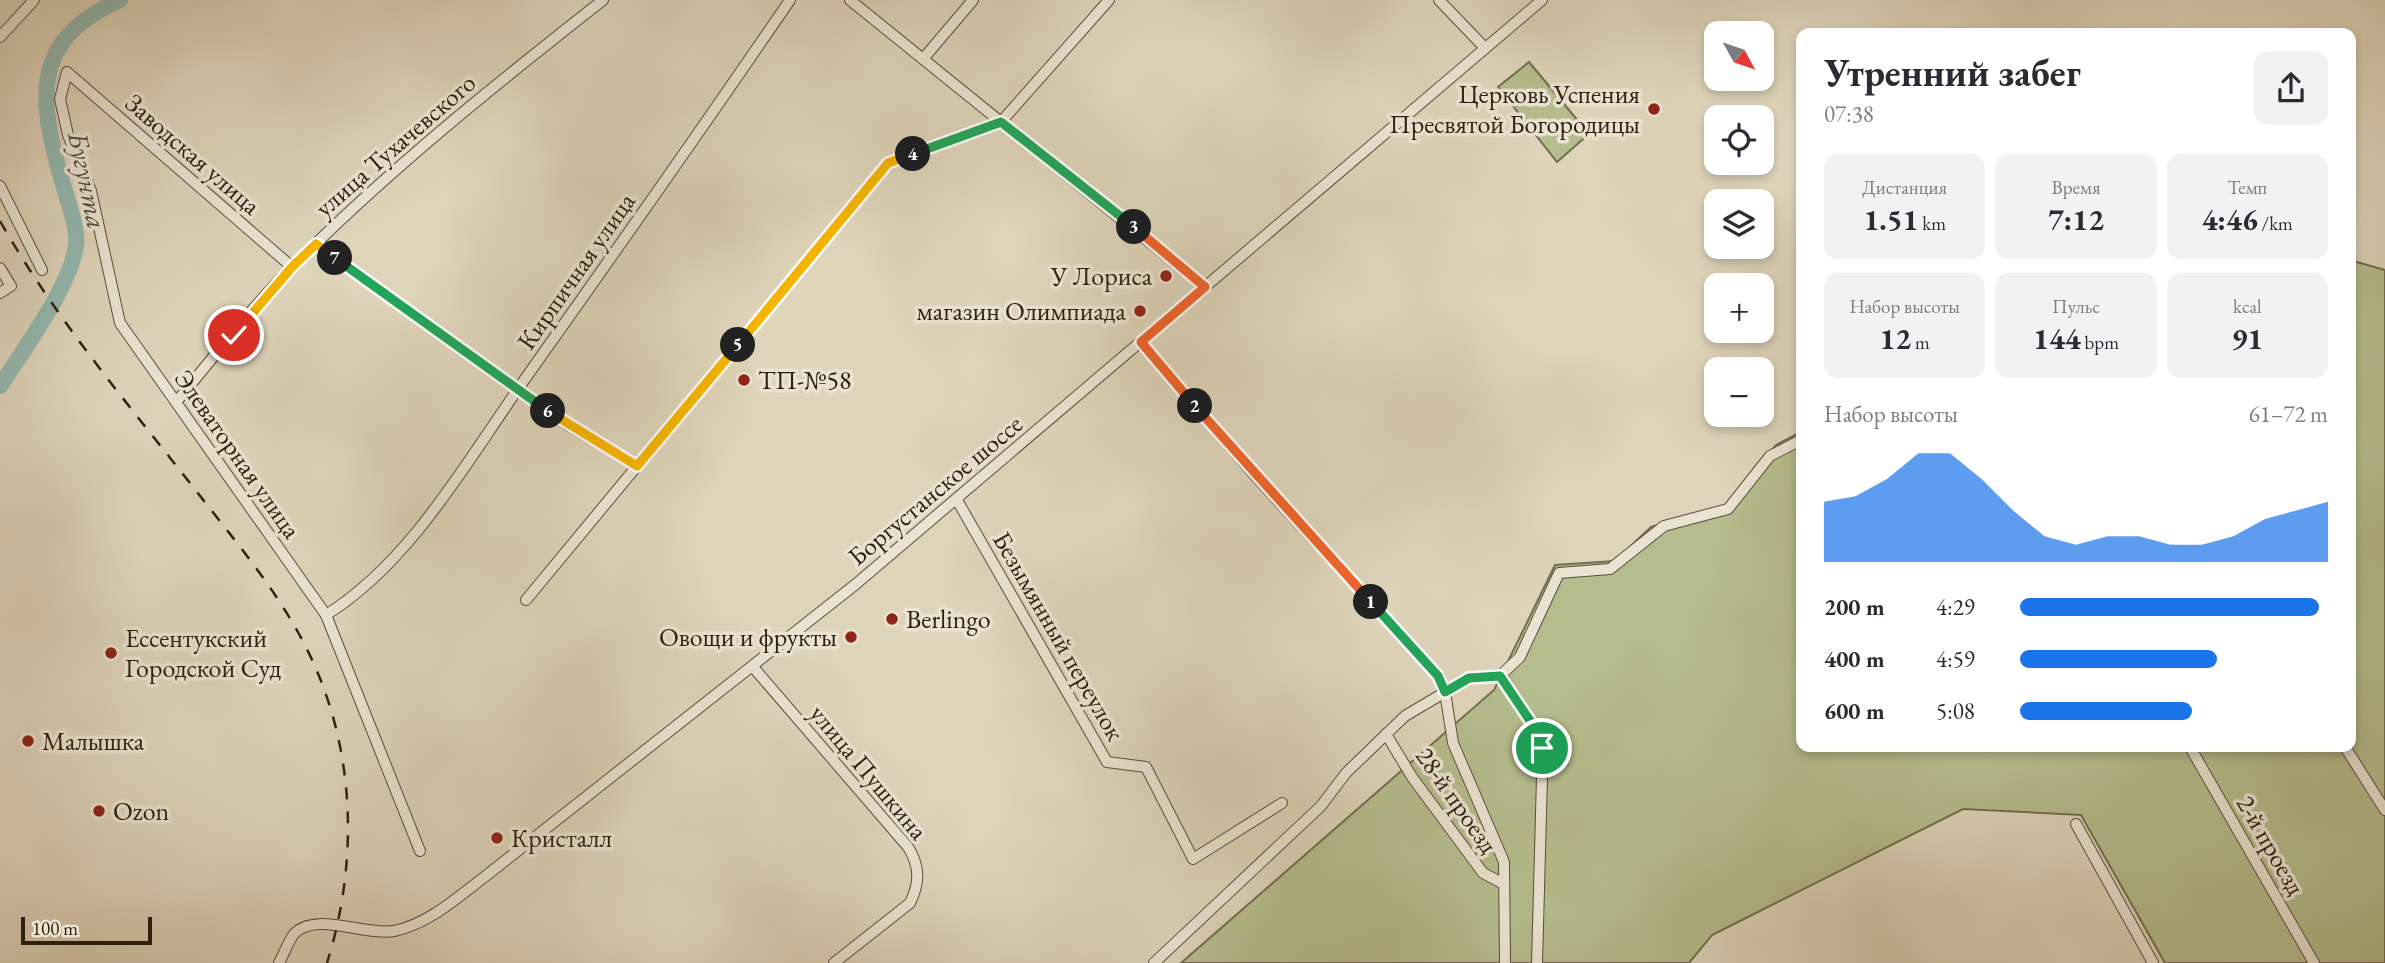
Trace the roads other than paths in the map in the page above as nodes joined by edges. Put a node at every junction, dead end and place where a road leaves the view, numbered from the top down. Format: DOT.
graph roads {
  1 [pos="34,0"];
  2 [pos="603,0"];
  3 [pos="790,0"];
  4 [pos="850,0"];
  5 [pos="973,0"];
  6 [pos="1109,0"];
  7 [pos="1439,0"];
  8 [pos="1542,0"];
  9 [pos="0,37"];
  10 [pos="1485,48"];
  11 [pos="923,59"];
  12 [pos="67,72"];
  13 [pos="1001,122"];
  14 [pos="0,186"];
  15 [pos="316,244"];
  16 [pos="292,267"];
  17 [pos="0,268"];
  18 [pos="42,270"];
  19 [pos="1205,287"];
  20 [pos="0,293"];
  21 [pos="1141,342"];
  22 [pos="518,390"];
  23 [pos="176,402"];
  24 [pos="1796,443"];
  25 [pos="637,466"];
  26 [pos="957,499"];
  27 [pos="526,600"];
  28 [pos="326,615"];
  29 [pos="753,667"];
  30 [pos="1500,676"];
  31 [pos="1445,692"];
  32 [pos="1386,734"];
  33 [pos="2193,752"];
  34 [pos="2348,752"];
  35 [pos="1282,803"];
  36 [pos="2385,810"];
  37 [pos="2076,824"];
  38 [pos="420,851"];
  39 [pos="1504,884"];
  40 [pos="279,963"];
  41 [pos="834,963"];
  42 [pos="1154,963"];
  43 [pos="1505,963"];
  44 [pos="1537,963"];
  45 [pos="2154,963"];
  46 [pos="2314,963"];
  1 -- 9 [label="street"];
  2 -- 15 [label="street, улица Тухачевского"];
  3 -- 22 [label="street, Кирпичная улица"];
  4 -- 11 [label="street"];
  5 -- 11 [label="street"];
  6 -- 13 [label="street"];
  7 -- 10 [label="street"];
  8 -- 10 [label="street, Боргустанское шоссе"];
  10 -- 19 [label="street, Боргустанское шоссе"];
  11 -- 13 [label="street"];
  12 -- 16 [label="street, Заводская улица"];
  12 -- 23 [label="street, Элеваторная улица"];
  13 -- 19 [label="street"];
  13 -- 25 [label="street"];
  14 -- 18 [label="street"];
  15 -- 16 [label="street, улица Тухачевского"];
  15 -- 22 [label="street"];
  16 -- 23 [label="street, улица Тухачевского"];
  17 -- 20 [label="street"];
  19 -- 21 [label="street, Боргустанское шоссе"];
  21 -- 26 [label="street, Боргустанское шоссе"];
  21 -- 31 [label="street"];
  22 -- 25 [label="street"];
  22 -- 28 [label="street, Кирпичная улица"];
  23 -- 28 [label="street, Элеваторная улица"];
  24 -- 30 [label="street"];
  25 -- 27 [label="street"];
  26 -- 29 [label="street, Боргустанское шоссе"];
  26 -- 35 [label="street, Безымянный переулок"];
  28 -- 38 [label="street, Элеваторная улица"];
  29 -- 40 [label="street, Боргустанское шоссе"];
  29 -- 41 [label="street, улица Пушкина"];
  30 -- 31 [label="street"];
  30 -- 44 [label="street"];
  31 -- 32 [label="street"];
  31 -- 39 [label="street"];
  32 -- 39 [label="street, 28-й проезд"];
  32 -- 42 [label="street"];
  33 -- 46 [label="street, 2-й проезд"];
  34 -- 36 [label="street"];
  37 -- 45 [label="street"];
  39 -- 43 [label="street, 28-й проезд"];
}
